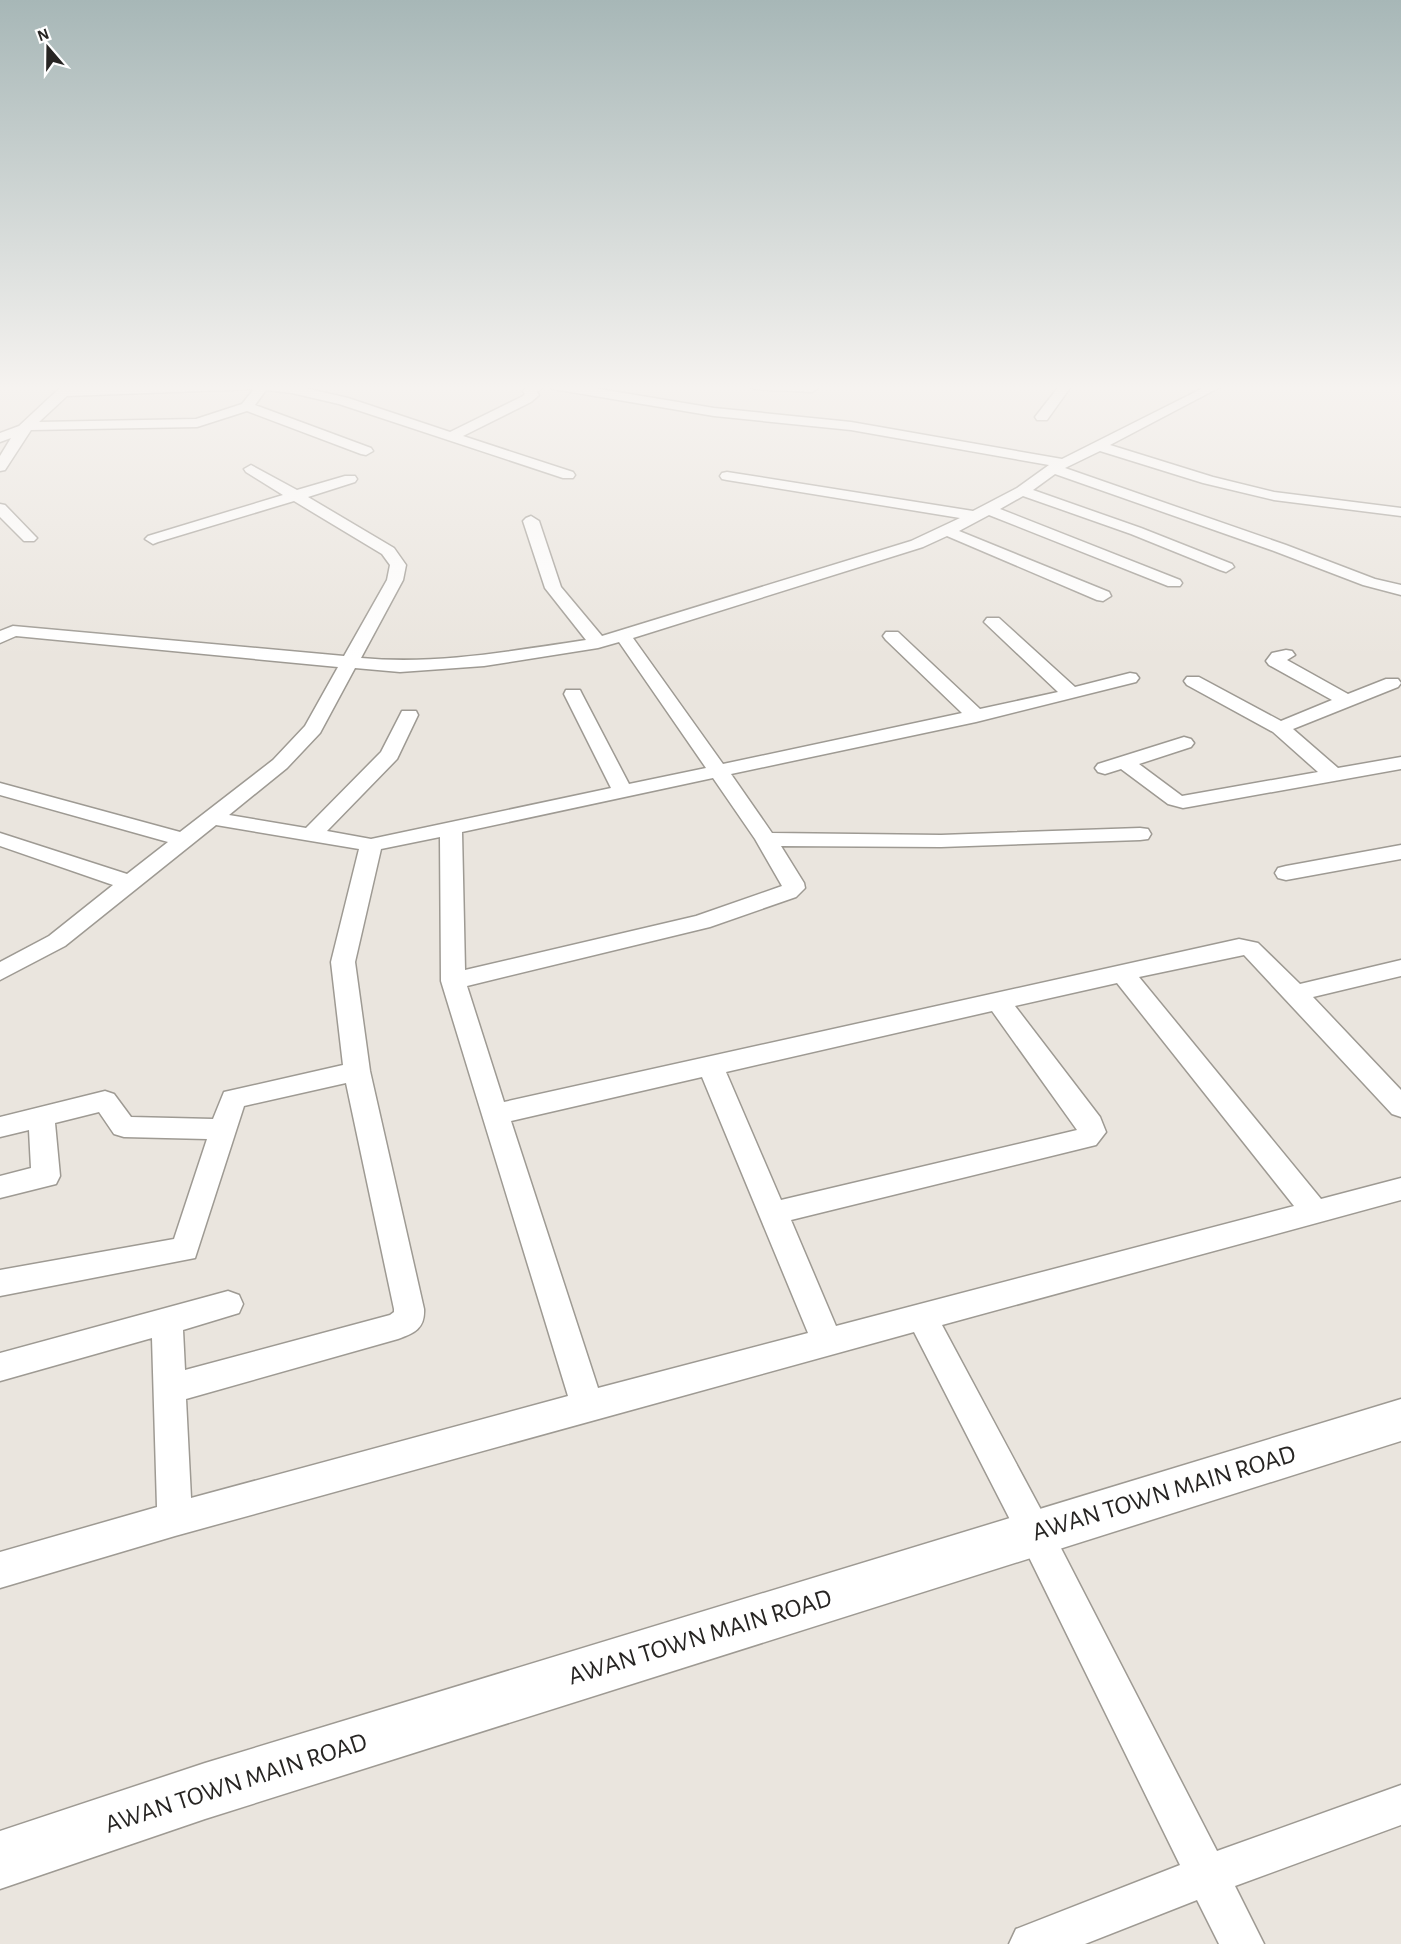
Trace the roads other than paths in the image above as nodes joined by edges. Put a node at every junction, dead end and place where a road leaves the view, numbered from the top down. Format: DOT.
graph roads {
  1 [pos="262,476"];
  2 [pos="727,476"];
  3 [pos="1046,476"];
  4 [pos="1083,476"];
  5 [pos="1194,476"];
  6 [pos="350,479"];
  7 [pos="1022,491"];
  8 [pos="296,496"];
  9 [pos="0,508"];
  10 [pos="981,512"];
  11 [pos="1401,512"];
  12 [pos="531,521"];
  13 [pos="947,531"];
  14 [pos="29,538"];
  15 [pos="153,539"];
  16 [pos="1226,567"];
  17 [pos="1174,583"];
  18 [pos="1401,590"];
  19 [pos="1103,596"];
  20 [pos="993,622"];
  21 [pos="623,636"];
  22 [pos="892,636"];
  23 [pos="0,638"];
  24 [pos="598,643"];
  25 [pos="1286,655"];
  26 [pos="351,660"];
  27 [pos="1130,678"];
  28 [pos="1193,681"];
  29 [pos="1392,683"];
  30 [pos="573,694"];
  31 [pos="1072,694"];
  32 [pos="1347,701"];
  33 [pos="409,715"];
  34 [pos="975,717"];
  35 [pos="1280,728"];
  36 [pos="1184,743"];
  37 [pos="1401,763"];
  38 [pos="718,770"];
  39 [pos="1334,775"];
  40 [pos="0,789"];
  41 [pos="623,791"];
  42 [pos="211,818"];
  43 [pos="451,828"];
  44 [pos="1140,834"];
  45 [pos="311,835"];
  46 [pos="0,839"];
  47 [pos="766,839"];
  48 [pos="184,840"];
  49 [pos="371,844"];
  50 [pos="1401,852"];
  51 [pos="1286,873"];
  52 [pos="130,883"];
  53 [pos="1401,968"];
  54 [pos="0,972"];
  55 [pos="1122,974"];
  56 [pos="453,981"];
  57 [pos="1296,993"];
  58 [pos="999,1002"];
  59 [pos="711,1067"];
  60 [pos="357,1071"];
  61 [pos="1401,1107"];
  62 [pos="496,1114"];
  63 [pos="41,1117"];
  64 [pos="0,1127"];
  65 [pos="224,1129"];
  66 [pos="0,1187"];
  67 [pos="1401,1189"];
  68 [pos="1315,1212"];
  69 [pos="774,1213"];
  70 [pos="0,1283"];
  71 [pos="228,1304"];
  72 [pos="921,1317"];
  73 [pos="167,1322"];
  74 [pos="828,1343"];
  75 [pos="0,1367"];
  76 [pos="169,1389"];
  77 [pos="586,1406"];
  78 [pos="1401,1420"];
  79 [pos="175,1519"];
  80 [pos="1035,1533"];
  81 [pos="0,1570"];
  82 [pos="1401,1805"];
  83 [pos="0,1860"];
  84 [pos="1207,1875"];
  85 [pos="1031,1944"];
  86 [pos="1242,1944"];
  1 -- 8 [label="street"];
  2 -- 10 [label="street"];
  3 -- 7 [label="street"];
  4 -- 18 [label="street"];
  5 -- 11 [label="street"];
  6 -- 8 [label="street"];
  7 -- 10 [label="street"];
  7 -- 16 [label="street"];
  8 -- 15 [label="street"];
  8 -- 26 [label="street"];
  9 -- 14 [label="street"];
  10 -- 13 [label="street"];
  10 -- 17 [label="street"];
  12 -- 24 [label="street"];
  13 -- 19 [label="street"];
  13 -- 21 [label="street"];
  20 -- 31 [label="street"];
  21 -- 24 [label="street"];
  21 -- 38 [label="street"];
  22 -- 34 [label="street"];
  23 -- 26 [label="street"];
  24 -- 26 [label="street"];
  25 -- 32 [label="street"];
  26 -- 42 [label="street"];
  27 -- 31 [label="street"];
  28 -- 35 [label="street"];
  29 -- 32 [label="street"];
  30 -- 41 [label="street"];
  31 -- 34 [label="street"];
  32 -- 35 [label="street"];
  33 -- 45 [label="street"];
  34 -- 38 [label="street"];
  35 -- 39 [label="street"];
  36 -- 39 [label="street"];
  37 -- 39 [label="street"];
  38 -- 41 [label="street"];
  38 -- 47 [label="street"];
  40 -- 48 [label="street"];
  41 -- 43 [label="street"];
  42 -- 45 [label="street"];
  42 -- 48 [label="street"];
  43 -- 49 [label="street"];
  43 -- 56 [label="street"];
  44 -- 47 [label="street"];
  45 -- 49 [label="street"];
  46 -- 52 [label="street"];
  47 -- 56 [label="street"];
  48 -- 52 [label="street"];
  49 -- 60 [label="street"];
  50 -- 51 [label="street"];
  52 -- 54 [label="street"];
  53 -- 57 [label="street"];
  55 -- 57 [label="street"];
  55 -- 58 [label="street"];
  55 -- 68 [label="street"];
  56 -- 62 [label="street"];
  57 -- 61 [label="street"];
  58 -- 59 [label="street"];
  58 -- 69 [label="street"];
  59 -- 62 [label="street"];
  59 -- 69 [label="street"];
  60 -- 65 [label="street"];
  60 -- 76 [label="street"];
  62 -- 77 [label="street"];
  63 -- 64 [label="street"];
  63 -- 65 [label="street"];
  63 -- 66 [label="street"];
  65 -- 70 [label="street"];
  67 -- 68 [label="street"];
  68 -- 72 [label="street"];
  69 -- 74 [label="street"];
  71 -- 73 [label="street"];
  72 -- 74 [label="street"];
  72 -- 80 [label="street"];
  73 -- 75 [label="street"];
  73 -- 76 [label="street"];
  74 -- 77 [label="street"];
  76 -- 79 [label="street"];
  77 -- 79 [label="street"];
  78 -- 80 [label="street, AWAN TOWN MAIN ROAD"];
  79 -- 81 [label="street"];
  80 -- 83 [label="street, AWAN TOWN MAIN ROAD"];
  80 -- 84 [label="street"];
  82 -- 84 [label="street"];
  84 -- 85 [label="street"];
  84 -- 86 [label="street"];
}
